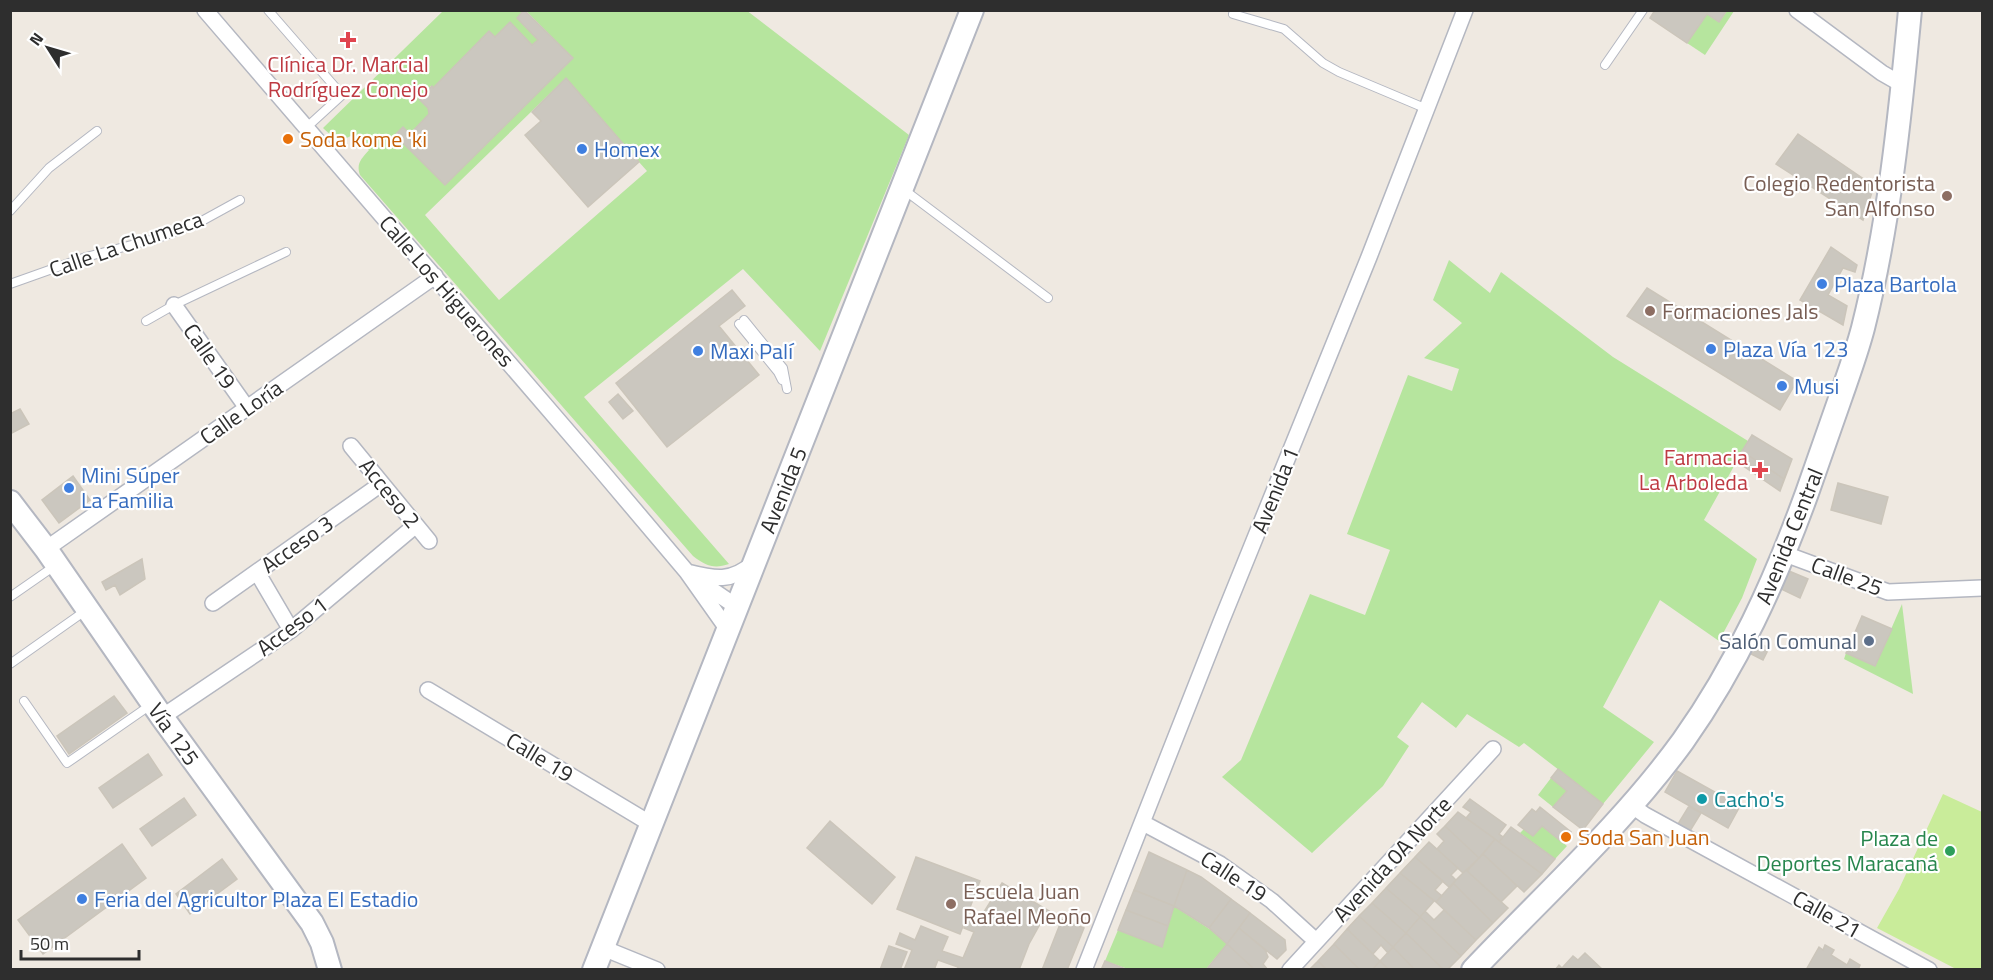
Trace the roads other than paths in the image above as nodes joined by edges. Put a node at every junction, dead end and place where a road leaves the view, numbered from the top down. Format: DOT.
graph roads {
  1 [pos="205,10"];
  2 [pos="268,10"];
  3 [pos="972,10"];
  4 [pos="1465,10"];
  5 [pos="1643,10"];
  6 [pos="1797,10"];
  7 [pos="1910,10"];
  8 [pos="1233,14"];
  9 [pos="1605,65"];
  10 [pos="1903,86"];
  11 [pos="1427,108"];
  12 [pos="307,127"];
  13 [pos="97,131"];
  14 [pos="902,188"];
  15 [pos="240,200"];
  16 [pos="10,211"];
  17 [pos="286,252"];
  18 [pos="435,276"];
  19 [pos="10,284"];
  20 [pos="1048,298"];
  21 [pos="174,305"];
  22 [pos="146,321"];
  23 [pos="741,322"];
  24 [pos="247,408"];
  25 [pos="351,446"];
  26 [pos="381,484"];
  27 [pos="10,502"];
  28 [pos="416,525"];
  29 [pos="429,541"];
  30 [pos="1785,554"];
  31 [pos="52,556"];
  32 [pos="754,562"];
  33 [pos="257,572"];
  34 [pos="687,572"];
  35 [pos="1983,588"];
  36 [pos="10,597"];
  37 [pos="213,603"];
  38 [pos="737,607"];
  39 [pos="89,609"];
  40 [pos="291,630"];
  41 [pos="728,630"];
  42 [pos="10,664"];
  43 [pos="428,690"];
  44 [pos="24,701"];
  45 [pos="157,710"];
  46 [pos="1493,749"];
  47 [pos="1631,805"];
  48 [pos="1143,823"];
  49 [pos="651,824"];
  50 [pos="1316,941"];
  51 [pos="603,948"];
  52 [pos="330,969"];
  53 [pos="594,969"];
  54 [pos="657,969"];
  55 [pos="1084,969"];
  56 [pos="1290,969"];
  57 [pos="1473,969"];
  58 [pos="1929,969"];
  1 -- 12 [label="street, Calle Los Higuerones"];
  2 -- 12 [label="lane"];
  3 -- 14 [label="main road, Avenida 5"];
  4 -- 11 [label="street, Avenida 1"];
  5 -- 9 [label="lane"];
  6 -- 10 [label="street"];
  7 -- 10 [label="main road, Avenida Central"];
  8 -- 11 [label="lane"];
  10 -- 30 [label="main road, Avenida Central"];
  11 -- 48 [label="street, Avenida 1"];
  12 -- 18 [label="street, Calle Los Higuerones"];
  13 -- 16 [label="lane"];
  14 -- 20 [label="lane"];
  14 -- 32 [label="main road, Avenida 5"];
  15 -- 19 [label="lane, Calle La Chumeca"];
  17 -- 21 [label="lane"];
  18 -- 24 [label="street, Calle Loría"];
  18 -- 34 [label="street, Calle Los Higuerones"];
  21 -- 22 [label="lane"];
  21 -- 24 [label="street, Calle 19"];
  23 -- 23 [label="lane"];
  24 -- 31 [label="street, Calle Loría"];
  25 -- 26 [label="street, Acceso 2"];
  26 -- 28 [label="street, Acceso 2"];
  26 -- 33 [label="street, Acceso 3"];
  27 -- 31 [label="main road, Vía 125"];
  28 -- 29 [label="street, Acceso 2"];
  28 -- 40 [label="street, Acceso 1"];
  30 -- 35 [label="street, Calle 25"];
  30 -- 47 [label="main road, Avenida Central"];
  31 -- 36 [label="lane"];
  31 -- 39 [label="main road, Vía 125"];
  32 -- 34 [label="street"];
  32 -- 38 [label="main road, Avenida 5"];
  33 -- 37 [label="street, Acceso 3"];
  33 -- 40 [label="street"];
  34 -- 38 [label="street, Calle Los Higuerones"];
  34 -- 41 [label="street, Calle Los Higuerones"];
  38 -- 41 [label="main road, Avenida 5"];
  39 -- 42 [label="lane"];
  39 -- 45 [label="main road, Vía 125"];
  40 -- 45 [label="street, Acceso 1"];
  41 -- 49 [label="main road, Avenida 5"];
  43 -- 49 [label="street, Calle 19"];
  44 -- 45 [label="lane"];
  45 -- 52 [label="main road, Vía 125"];
  46 -- 50 [label="street, Avenida 0A Norte"];
  47 -- 57 [label="main road, Avenida Central"];
  47 -- 58 [label="street, Calle 21"];
  48 -- 50 [label="street, Calle 19"];
  48 -- 55 [label="street, Avenida 1"];
  49 -- 51 [label="main road, Avenida 5"];
  50 -- 56 [label="street, Avenida 0A Norte"];
  51 -- 53 [label="main road, Avenida 5"];
  51 -- 54 [label="street"];
}
